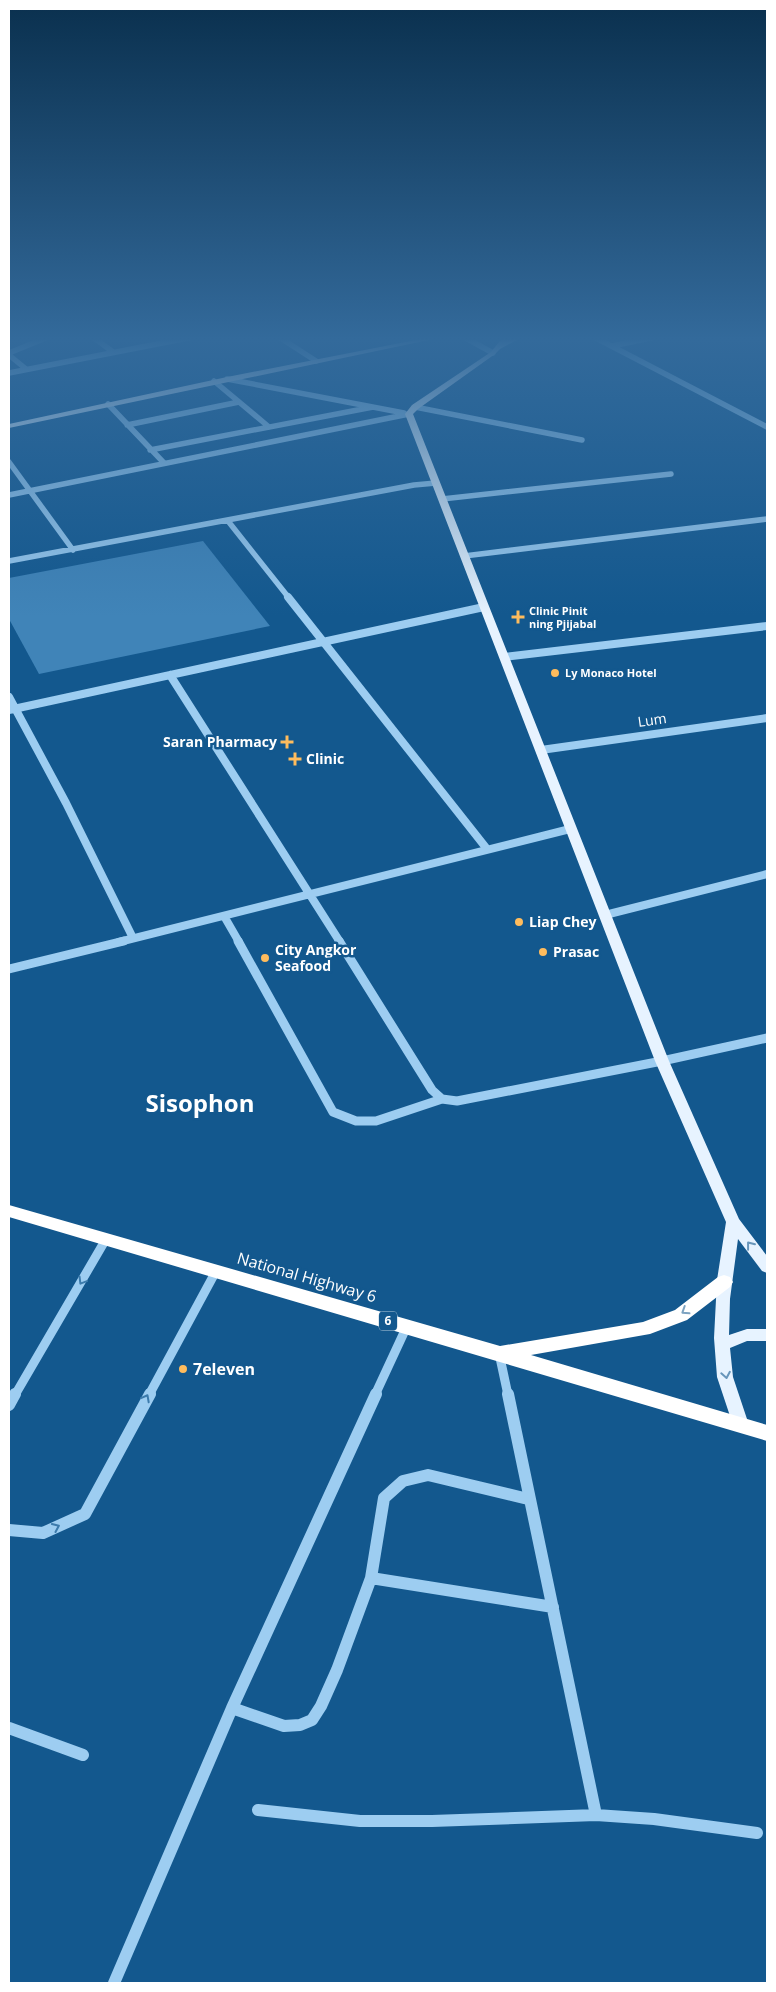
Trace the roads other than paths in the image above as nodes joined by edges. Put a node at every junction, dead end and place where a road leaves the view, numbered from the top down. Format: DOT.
graph roads {
  1 [pos="132,430"];
  2 [pos="254,430"];
  3 [pos="319,430"];
  4 [pos="419,430"];
  5 [pos="525,430"];
  6 [pos="582,440"];
  7 [pos="150,450"];
  8 [pos="9,462"];
  9 [pos="164,463"];
  10 [pos="671,474"];
  11 [pos="436,483"];
  12 [pos="31,490"];
  13 [pos="9,495"];
  14 [pos="442,498"];
  15 [pos="767,519"];
  16 [pos="228,521"];
  17 [pos="73,550"];
  18 [pos="464,556"];
  19 [pos="9,562"];
  20 [pos="484,607"];
  21 [pos="767,626"];
  22 [pos="324,642"];
  23 [pos="504,657"];
  24 [pos="170,675"];
  25 [pos="9,698"];
  26 [pos="11,709"];
  27 [pos="767,718"];
  28 [pos="540,750"];
  29 [pos="570,829"];
  30 [pos="487,850"];
  31 [pos="767,874"];
  32 [pos="312,895"];
  33 [pos="605,915"];
  34 [pos="224,916"];
  35 [pos="133,938"];
  36 [pos="9,969"];
  37 [pos="767,1038"];
  38 [pos="662,1062"];
  39 [pos="442,1099"];
  40 [pos="9,1211"];
  41 [pos="733,1222"];
  42 [pos="106,1239"];
  43 [pos="767,1267"];
  44 [pos="216,1271"];
  45 [pos="724,1282"];
  46 [pos="407,1326"];
  47 [pos="767,1336"];
  48 [pos="722,1344"];
  49 [pos="499,1353"];
  50 [pos="9,1405"];
  51 [pos="740,1425"];
  52 [pos="767,1433"];
  53 [pos="528,1499"];
  54 [pos="9,1530"];
  55 [pos="371,1578"];
  56 [pos="553,1607"];
  57 [pos="232,1708"];
  58 [pos="9,1728"];
  59 [pos="83,1755"];
  60 [pos="258,1810"];
  61 [pos="596,1815"];
  62 [pos="757,1833"];
  63 [pos="114,1983"];
  1 -- 7 [label="street"];
  2 -- 7 [label="street"];
  3 -- 9 [label="street"];
  4 -- 11 [label="main road"];
  5 -- 6 [label="street"];
  7 -- 9 [label="street"];
  8 -- 12 [label="street"];
  9 -- 12 [label="street"];
  10 -- 14 [label="street"];
  11 -- 14 [label="main road"];
  11 -- 16 [label="street"];
  12 -- 13 [label="street"];
  12 -- 17 [label="street"];
  14 -- 18 [label="main road"];
  15 -- 18 [label="street"];
  16 -- 17 [label="street"];
  16 -- 22 [label="street"];
  17 -- 19 [label="street"];
  18 -- 20 [label="main road"];
  20 -- 22 [label="street"];
  20 -- 23 [label="main road"];
  21 -- 23 [label="street"];
  22 -- 24 [label="street"];
  22 -- 30 [label="street"];
  23 -- 28 [label="main road"];
  24 -- 26 [label="street"];
  24 -- 32 [label="street"];
  25 -- 26 [label="street"];
  26 -- 35 [label="street"];
  27 -- 28 [label="street, Lum"];
  28 -- 29 [label="main road"];
  29 -- 30 [label="street"];
  29 -- 33 [label="main road"];
  30 -- 32 [label="street"];
  31 -- 33 [label="street"];
  32 -- 34 [label="street"];
  32 -- 39 [label="street"];
  33 -- 38 [label="main road"];
  34 -- 35 [label="street"];
  34 -- 39 [label="street"];
  35 -- 36 [label="street"];
  37 -- 38 [label="street"];
  38 -- 39 [label="street"];
  38 -- 41 [label="main road"];
  40 -- 42 [label="highway, National Highway 6 / 6"];
  43 -- 41 [label="main road, one-way"];
  41 -- 45 [label="main road"];
  42 -- 44 [label="highway, National Highway 6 / 6"];
  42 -- 50 [label="street, one-way"];
  44 -- 46 [label="highway, National Highway 6 / 6"];
  54 -- 44 [label="street, one-way"];
  45 -- 48 [label="main road"];
  45 -- 49 [label="highway, one-way"];
  46 -- 49 [label="highway, National Highway 6 / 6"];
  46 -- 57 [label="street"];
  47 -- 48 [label="main road"];
  48 -- 51 [label="main road, one-way"];
  49 -- 51 [label="highway, National Highway 6 / 6"];
  49 -- 53 [label="street"];
  51 -- 52 [label="highway, National Highway 6 / 6"];
  53 -- 55 [label="street"];
  53 -- 56 [label="street"];
  55 -- 56 [label="street"];
  55 -- 57 [label="street"];
  56 -- 61 [label="street"];
  57 -- 63 [label="street"];
  58 -- 59 [label="street"];
  60 -- 61 [label="street"];
  61 -- 62 [label="street"];
}
